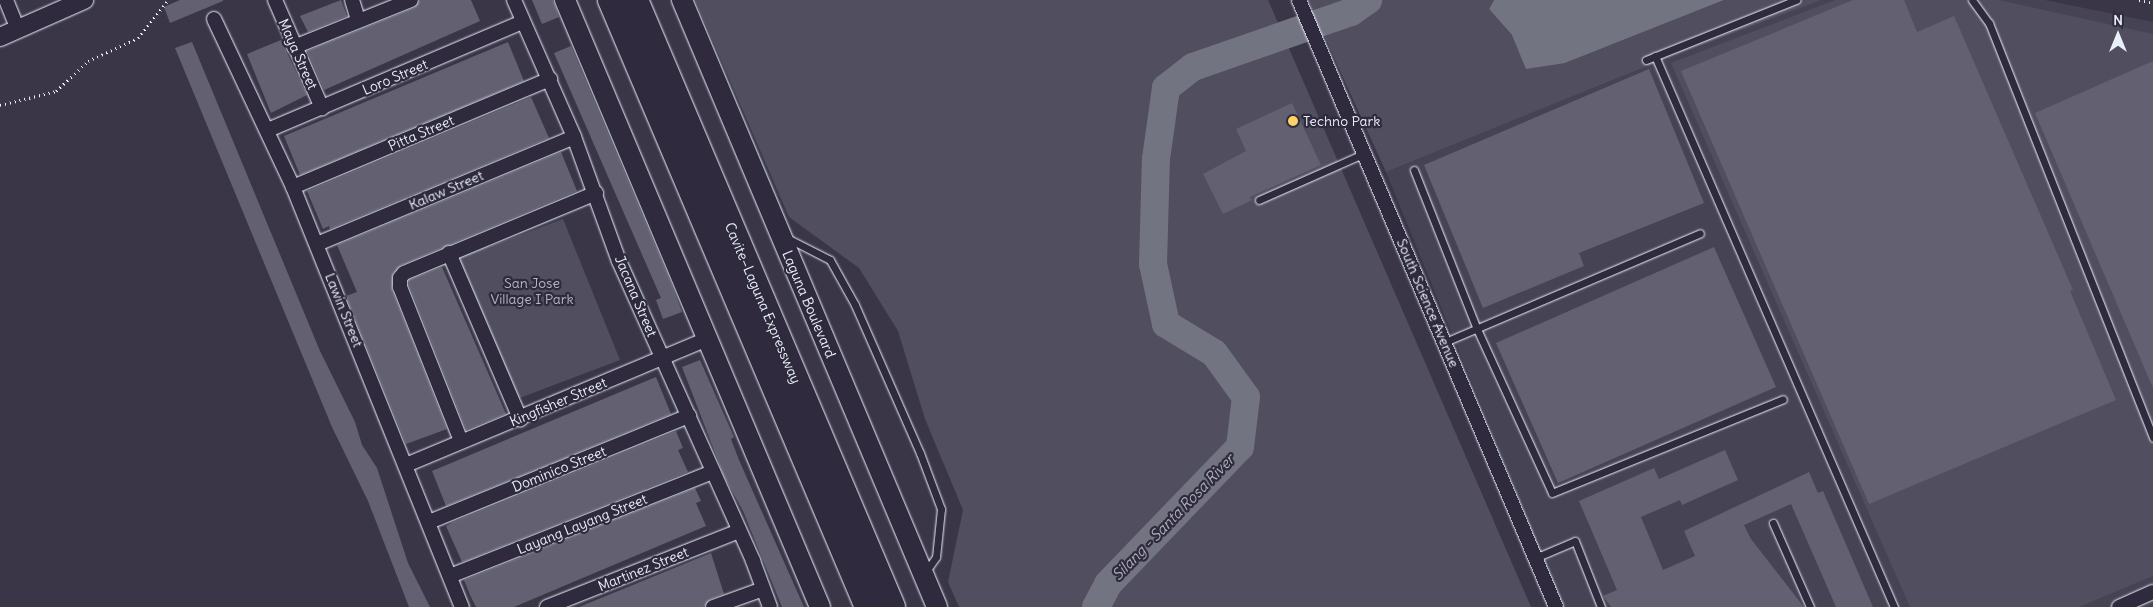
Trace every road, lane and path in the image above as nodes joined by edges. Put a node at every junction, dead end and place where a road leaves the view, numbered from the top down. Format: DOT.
graph roads {
  1 [pos="6,0"];
  2 [pos="84,0"];
  3 [pos="168,0"];
  4 [pos="275,0"];
  5 [pos="352,0"];
  6 [pos="411,0"];
  7 [pos="514,0"];
  8 [pos="565,0"];
  9 [pos="611,0"];
  10 [pos="635,0"];
  11 [pos="682,0"];
  12 [pos="1299,0"];
  13 [pos="1796,0"];
  14 [pos="1972,0"];
  15 [pos="2139,0"];
  16 [pos="2153,3"];
  17 [pos="214,19"];
  18 [pos="358,20"];
  19 [pos="522,22"];
  20 [pos="18,30"];
  21 [pos="0,37"];
  22 [pos="294,47"];
  23 [pos="1655,56"];
  24 [pos="1646,60"];
  25 [pos="655,75"];
  26 [pos="550,79"];
  27 [pos="0,105"];
  28 [pos="322,108"];
  29 [pos="268,130"];
  30 [pos="574,136"];
  31 [pos="1365,153"];
  32 [pos="1414,170"];
  33 [pos="293,187"];
  34 [pos="596,193"];
  35 [pos="1260,200"];
  36 [pos="1700,233"];
  37 [pos="780,234"];
  38 [pos="317,244"];
  39 [pos="449,253"];
  40 [pos="1477,329"];
  41 [pos="710,338"];
  42 [pos="1445,342"];
  43 [pos="663,358"];
  44 [pos="1783,399"];
  45 [pos="689,416"];
  46 [pos="520,419"];
  47 [pos="2153,438"];
  48 [pos="461,441"];
  49 [pos="406,465"];
  50 [pos="713,472"];
  51 [pos="429,522"];
  52 [pos="1773,523"];
  53 [pos="739,531"];
  54 [pos="1535,558"];
  55 [pos="924,575"];
  56 [pos="450,576"];
  57 [pos="763,589"];
  58 [pos="2153,592"];
  59 [pos="462,607"];
  60 [pos="547,607"];
  61 [pos="713,607"];
  62 [pos="770,607"];
  63 [pos="820,607"];
  64 [pos="868,607"];
  65 [pos="892,607"];
  66 [pos="937,607"];
  67 [pos="1556,607"];
  68 [pos="1601,607"];
  69 [pos="1810,607"];
  70 [pos="1894,607"];
  71 [pos="2119,607"];
  1 -- 20 [label="street"];
  2 -- 20 [label="street"];
  3 -- 27 [label="path"];
  4 -- 22 [label="street, Maya Street"];
  5 -- 18 [label="street"];
  6 -- 18 [label="street"];
  7 -- 19 [label="street, Jacana Street"];
  8 -- 41 [label="main road"];
  9 -- 25 [label="highway, Cavite–Laguna Expressway"];
  10 -- 25 [label="highway, Cavite–Laguna Expressway"];
  11 -- 37 [label="main road, Laguna Boulevard"];
  12 -- 31 [label="street, South Science Avenue"];
  13 -- 23 [label="lane"];
  14 -- 47 [label="lane"];
  15 -- 16 [label="path"];
  17 -- 29 [label="street, Lawin Street"];
  18 -- 22 [label="street"];
  19 -- 26 [label="street, Jacana Street"];
  19 -- 28 [label="street, Loro Street"];
  20 -- 21 [label="street"];
  22 -- 28 [label="street, Maya Street"];
  23 -- 24 [label="lane"];
  23 -- 70 [label="lane"];
  25 -- 64 [label="highway, Cavite–Laguna Expressway"];
  25 -- 65 [label="highway, Cavite–Laguna Expressway"];
  26 -- 30 [label="street, Jacana Street"];
  26 -- 33 [label="street, Pitta Street"];
  28 -- 29 [label="street, Loro Street"];
  29 -- 33 [label="street, Lawin Street"];
  30 -- 34 [label="street, Jacana Street"];
  30 -- 38 [label="street, Kalaw Street"];
  31 -- 35 [label="lane"];
  31 -- 42 [label="street, South Science Avenue"];
  32 -- 40 [label="lane"];
  33 -- 38 [label="street, Lawin Street"];
  34 -- 39 [label="street"];
  34 -- 43 [label="street, Jacana Street"];
  36 -- 40 [label="lane"];
  37 -- 55 [label="main road, Laguna Boulevard"];
  37 -- 55 [label="lane"];
  38 -- 49 [label="street, Lawin Street"];
  39 -- 46 [label="street"];
  39 -- 48 [label="street"];
  40 -- 42 [label="lane"];
  40 -- 44 [label="lane"];
  41 -- 43 [label="street, Kingfisher Street"];
  41 -- 63 [label="main road"];
  42 -- 54 [label="street, South Science Avenue"];
  43 -- 45 [label="street, Jacana Street"];
  43 -- 46 [label="street, Kingfisher Street"];
  45 -- 50 [label="street, Jacana Street"];
  45 -- 51 [label="street, Dominico Street"];
  46 -- 48 [label="street, Kingfisher Street"];
  48 -- 49 [label="street, Kingfisher Street"];
  49 -- 51 [label="street, Lawin Street"];
  50 -- 53 [label="street, Jacana Street"];
  50 -- 56 [label="street, Layang Layang Street"];
  51 -- 56 [label="street, Lawin Street"];
  52 -- 69 [label="lane"];
  53 -- 57 [label="street, Jacana Street"];
  53 -- 60 [label="street, Martinez Street"];
  54 -- 67 [label="street, South Science Avenue"];
  54 -- 68 [label="lane"];
  55 -- 66 [label="main road, Laguna Boulevard"];
  56 -- 59 [label="street, Lawin Street"];
  57 -- 61 [label="street"];
  57 -- 62 [label="street, Jacana Street"];
  58 -- 71 [label="street"];
}
